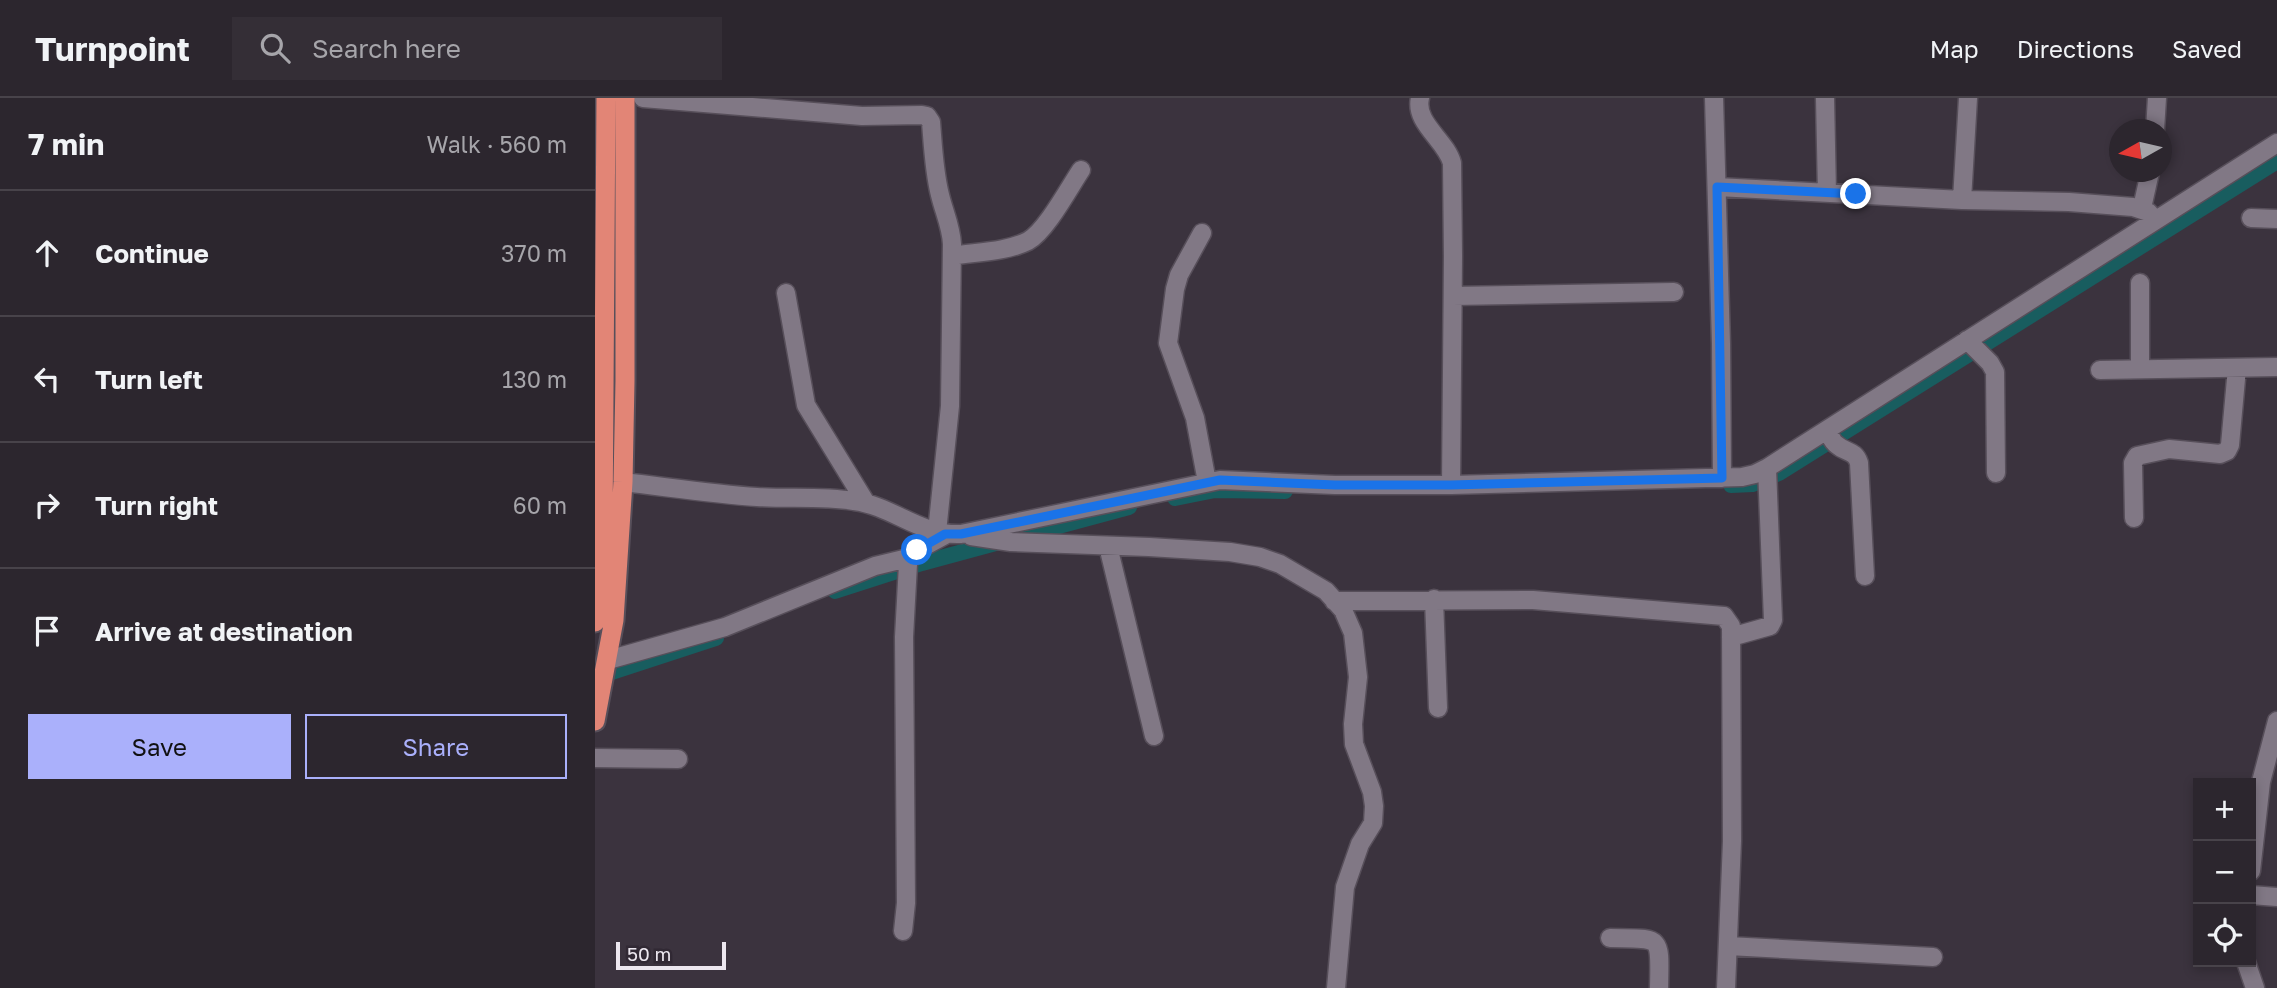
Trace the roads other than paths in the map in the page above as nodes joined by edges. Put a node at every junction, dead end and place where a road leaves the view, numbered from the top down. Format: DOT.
graph roads {
  1 [pos="606,98"];
  2 [pos="625,98"];
  3 [pos="643,98"];
  4 [pos="1420,98"];
  5 [pos="1714,98"];
  6 [pos="1825,98"];
  7 [pos="1968,98"];
  8 [pos="2157,98"];
  9 [pos="776,103"];
  10 [pos="2156,119"];
  11 [pos="2277,143"];
  12 [pos="1081,170"];
  13 [pos="2150,182"];
  14 [pos="1717,187"];
  15 [pos="1827,193"];
  16 [pos="1962,200"];
  17 [pos="2149,214"];
  18 [pos="2251,219"];
  19 [pos="2277,219"];
  20 [pos="1202,233"];
  21 [pos="951,256"];
  22 [pos="2140,283"];
  23 [pos="1674,292"];
  24 [pos="786,293"];
  25 [pos="1453,296"];
  26 [pos="1974,347"];
  27 [pos="2277,367"];
  28 [pos="2237,368"];
  29 [pos="2140,369"];
  30 [pos="2100,370"];
  31 [pos="1831,436"];
  32 [pos="1996,473"];
  33 [pos="1768,475"];
  34 [pos="1722,478"];
  35 [pos="623,482"];
  36 [pos="1207,482"];
  37 [pos="1451,485"];
  38 [pos="866,503"];
  39 [pos="2134,517"];
  40 [pos="948,533"];
  41 [pos="599,534"];
  42 [pos="1108,546"];
  43 [pos="908,564"];
  44 [pos="1864,576"];
  45 [pos="1434,599"];
  46 [pos="1334,601"];
  47 [pos="595,622"];
  48 [pos="1731,636"];
  49 [pos="608,660"];
  50 [pos="1438,708"];
  51 [pos="595,721"];
  52 [pos="2277,721"];
  53 [pos="1154,736"];
  54 [pos="595,758"];
  55 [pos="678,759"];
  56 [pos="2254,841"];
  57 [pos="2256,895"];
  58 [pos="2277,897"];
  59 [pos="903,931"];
  60 [pos="1610,938"];
  61 [pos="1728,946"];
  62 [pos="1933,957"];
  63 [pos="2248,967"];
  64 [pos="1336,988"];
  65 [pos="1659,988"];
  66 [pos="1726,988"];
  67 [pos="2255,988"];
  1 -- 41 [label="highway"];
  2 -- 35 [label="highway"];
  3 -- 9 [label="street"];
  4 -- 25 [label="street"];
  5 -- 14 [label="street"];
  6 -- 15 [label="street"];
  7 -- 16 [label="street"];
  8 -- 10 [label="street"];
  9 -- 21 [label="street"];
  11 -- 17 [label="street"];
  12 -- 21 [label="street"];
  13 -- 17 [label="street"];
  14 -- 15 [label="street"];
  14 -- 34 [label="street"];
  15 -- 16 [label="street"];
  16 -- 17 [label="street"];
  17 -- 26 [label="street"];
  18 -- 19 [label="street"];
  20 -- 36 [label="street"];
  21 -- 40 [label="street"];
  22 -- 29 [label="street"];
  23 -- 25 [label="street"];
  24 -- 38 [label="street"];
  25 -- 37 [label="street"];
  26 -- 31 [label="street"];
  26 -- 32 [label="street"];
  27 -- 28 [label="street"];
  28 -- 29 [label="street"];
  28 -- 39 [label="street"];
  29 -- 30 [label="street"];
  31 -- 33 [label="street"];
  31 -- 44 [label="street"];
  33 -- 34 [label="street"];
  33 -- 48 [label="street"];
  34 -- 37 [label="street"];
  35 -- 38 [label="street"];
  35 -- 49 [label="highway"];
  36 -- 37 [label="street"];
  36 -- 40 [label="street"];
  38 -- 40 [label="street"];
  40 -- 42 [label="street"];
  40 -- 43 [label="street"];
  41 -- 47 [label="highway"];
  42 -- 46 [label="street"];
  42 -- 53 [label="street"];
  43 -- 49 [label="street"];
  43 -- 59 [label="street"];
  45 -- 46 [label="street"];
  45 -- 48 [label="street"];
  45 -- 50 [label="street"];
  46 -- 64 [label="street"];
  48 -- 61 [label="street"];
  49 -- 51 [label="highway"];
  52 -- 56 [label="street"];
  54 -- 55 [label="street"];
  57 -- 58 [label="street"];
  60 -- 65 [label="street"];
  61 -- 62 [label="street"];
  61 -- 66 [label="street"];
  63 -- 67 [label="street"];
}
